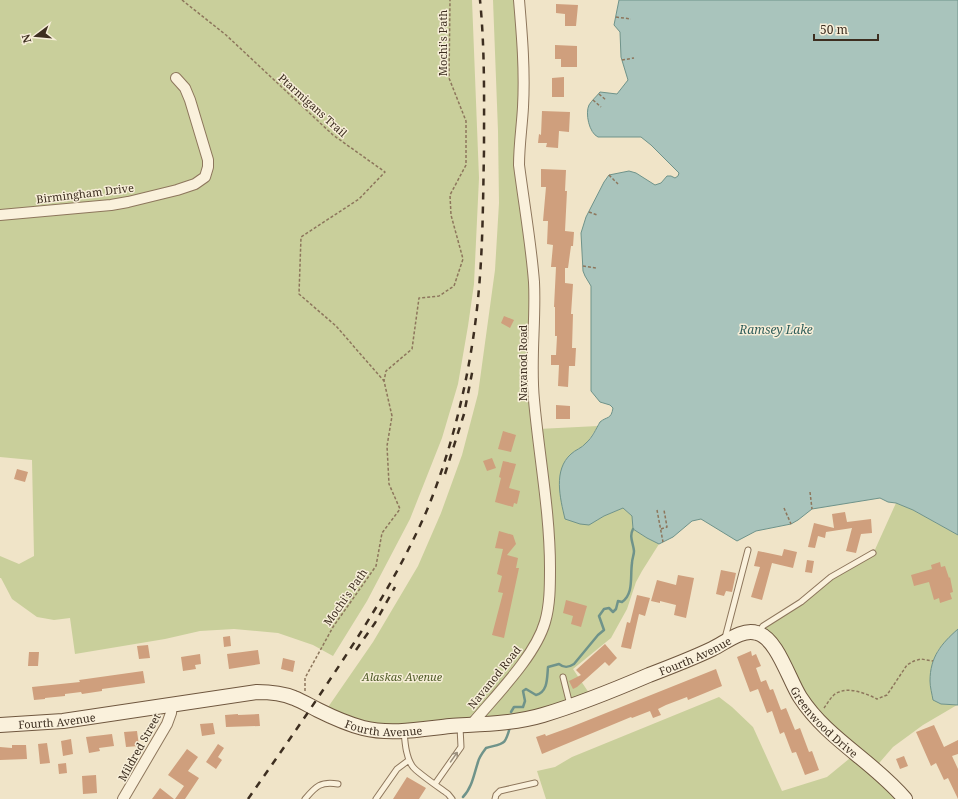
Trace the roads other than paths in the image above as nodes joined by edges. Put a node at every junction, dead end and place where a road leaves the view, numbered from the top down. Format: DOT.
graph roads {
  1 [pos="519,0"];
  2 [pos="176,78"];
  3 [pos="0,215"];
  4 [pos="748,550"];
  5 [pos="873,553"];
  6 [pos="758,633"];
  7 [pos="724,643"];
  8 [pos="563,678"];
  9 [pos="172,705"];
  10 [pos="571,706"];
  11 [pos="0,725"];
  12 [pos="465,725"];
  13 [pos="404,730"];
  14 [pos="410,760"];
  15 [pos="535,783"];
  16 [pos="338,784"];
  17 [pos="435,784"];
  18 [pos="124,799"];
  19 [pos="306,799"];
  20 [pos="376,799"];
  21 [pos="452,799"];
  22 [pos="494,799"];
  23 [pos="906,799"];
  1 -- 12 [label="street, Navanod Road"];
  2 -- 3 [label="street, Birmingham Drive"];
  4 -- 7 [label="lane"];
  5 -- 6 [label="lane"];
  6 -- 7 [label="street, Fourth Avenue"];
  6 -- 23 [label="street, Greenwood Drive"];
  7 -- 10 [label="street, Fourth Avenue"];
  8 -- 10 [label="lane"];
  9 -- 11 [label="street, Fourth Avenue"];
  9 -- 13 [label="street, Fourth Avenue"];
  9 -- 18 [label="street, Mildred Street"];
  10 -- 12 [label="street, Fourth Avenue"];
  12 -- 13 [label="street, Fourth Avenue"];
  17 -- 12 [label="lane, one-way"];
  13 -- 14 [label="lane"];
  14 -- 17 [label="lane"];
  14 -- 20 [label="lane"];
  15 -- 22 [label="lane"];
  16 -- 19 [label="lane"];
  17 -- 21 [label="lane"];
}
